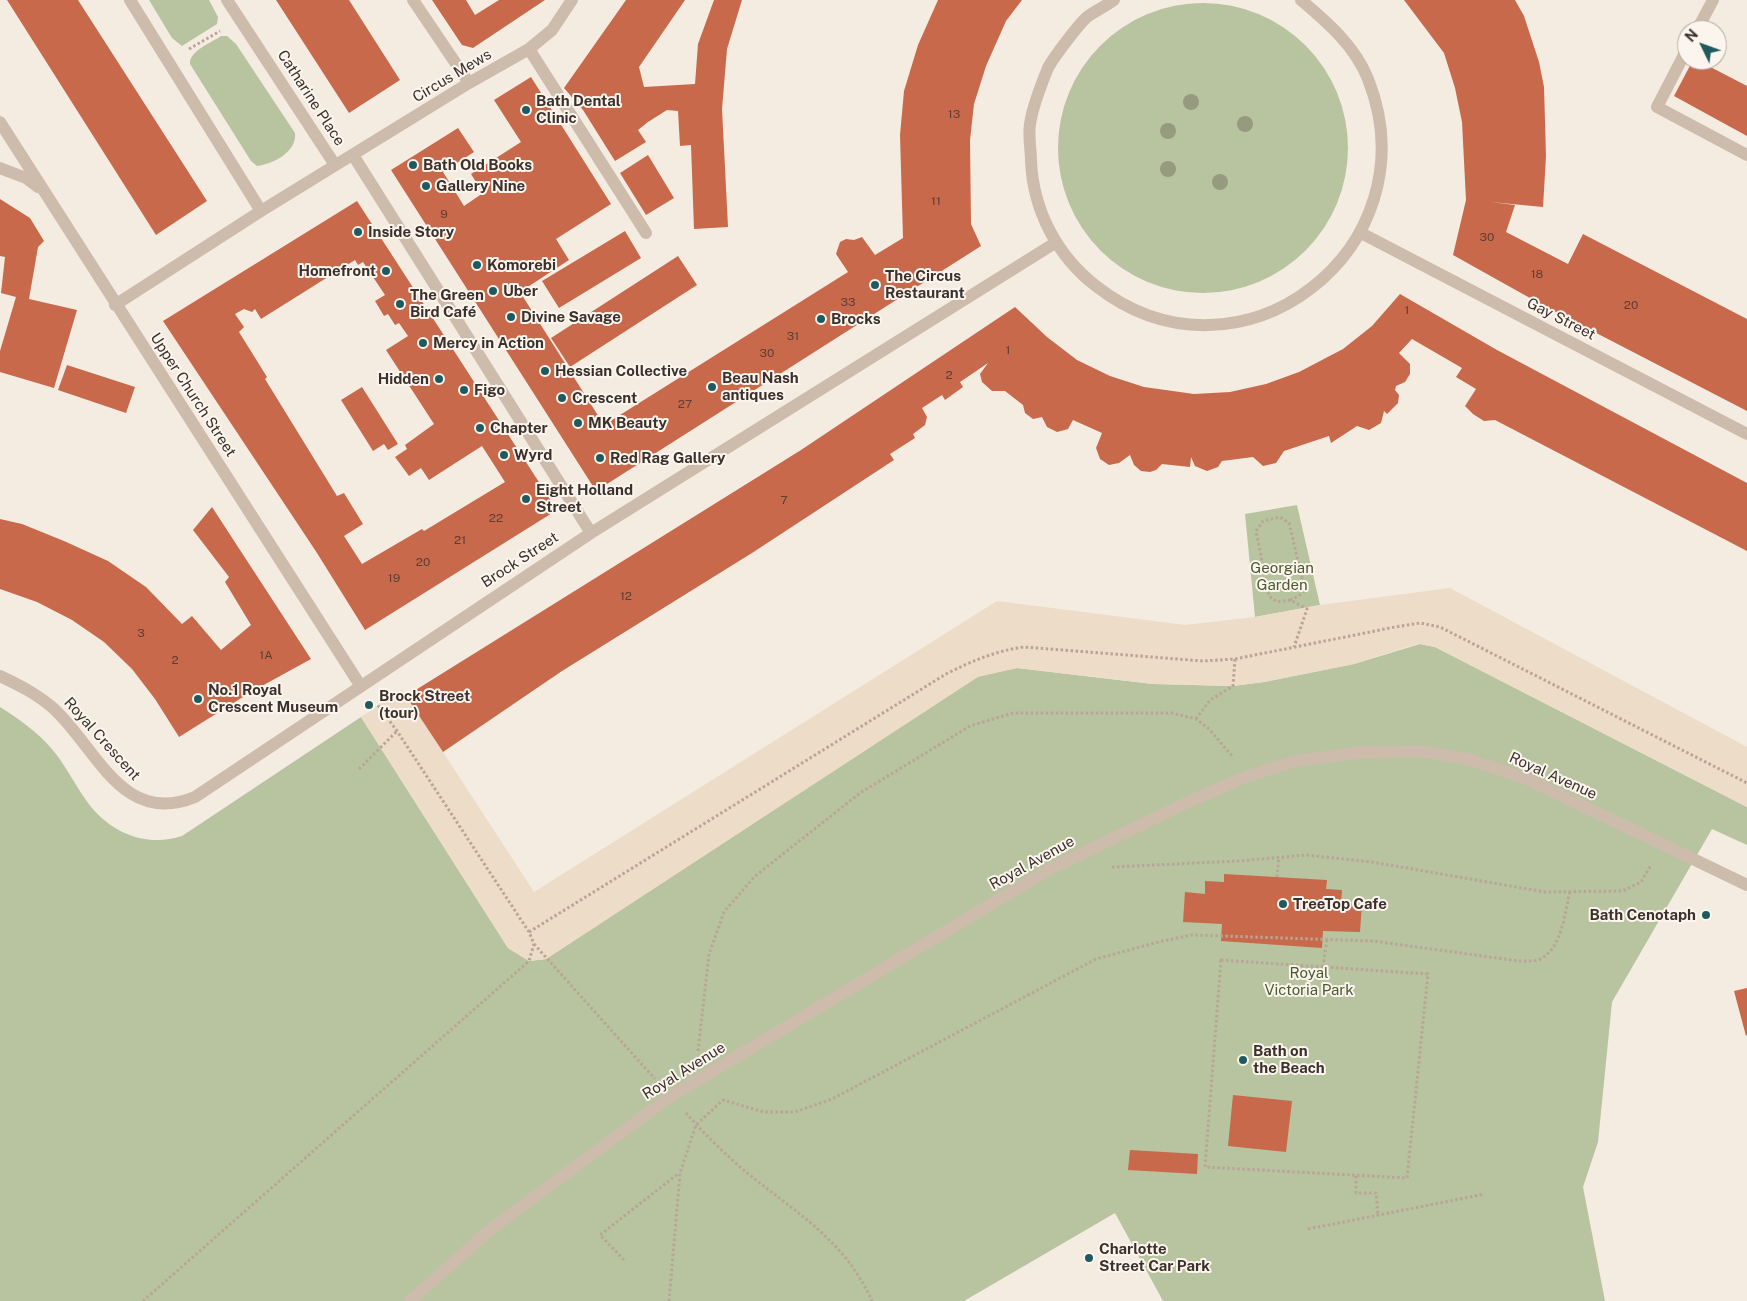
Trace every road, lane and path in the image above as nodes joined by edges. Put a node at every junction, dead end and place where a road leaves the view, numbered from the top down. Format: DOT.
graph roads {
  1 [pos="130,0"];
  2 [pos="227,0"];
  3 [pos="412,0"];
  4 [pos="572,0"];
  5 [pos="1114,0"];
  6 [pos="1301,0"];
  7 [pos="1712,0"];
  8 [pos="240,19"];
  9 [pos="1702,20"];
  10 [pos="529,49"];
  11 [pos="169,61"];
  12 [pos="1677,68"];
  13 [pos="469,83"];
  14 [pos="0,122"];
  15 [pos="353,155"];
  16 [pos="1747,155"];
  17 [pos="335,165"];
  18 [pos="0,168"];
  19 [pos="43,191"];
  20 [pos="260,211"];
  21 [pos="646,233"];
  22 [pos="1361,233"];
  23 [pos="1055,243"];
  24 [pos="115,305"];
  25 [pos="1747,434"];
  26 [pos="591,533"];
  27 [pos="1290,600"];
  28 [pos="1294,647"];
  29 [pos="1235,659"];
  30 [pos="0,676"];
  31 [pos="360,685"];
  32 [pos="1196,719"];
  33 [pos="397,731"];
  34 [pos="360,769"];
  35 [pos="1245,777"];
  36 [pos="1747,784"];
  37 [pos="1664,846"];
  38 [pos="1279,857"];
  39 [pos="1105,867"];
  40 [pos="1277,877"];
  41 [pos="1747,885"];
  42 [pos="1570,891"];
  43 [pos="529,932"];
  44 [pos="1327,938"];
  45 [pos="534,944"];
  46 [pos="1323,967"];
  47 [pos="694,1084"];
  48 [pos="671,1096"];
  49 [pos="696,1125"];
  50 [pos="680,1173"];
  51 [pos="1356,1176"];
  52 [pos="1485,1194"];
  53 [pos="1378,1215"];
  54 [pos="1308,1229"];
  55 [pos="624,1260"];
  56 [pos="143,1301"];
  57 [pos="410,1301"];
  58 [pos="669,1301"];
  59 [pos="872,1301"];
  1 -- 11 [label="street"];
  2 -- 8 [label="street, Catharine Place"];
  3 -- 13 [label="street"];
  4 -- 10 [label="street, Circus Mews"];
  5 -- 23 [label="street"];
  6 -- 22 [label="street"];
  7 -- 9 [label="street"];
  8 -- 11 [label="path"];
  8 -- 17 [label="street, Catharine Place"];
  10 -- 13 [label="street, Circus Mews"];
  10 -- 21 [label="street"];
  11 -- 20 [label="street"];
  12 -- 16 [label="street"];
  13 -- 15 [label="street, Circus Mews"];
  14 -- 19 [label="street, Upper Church Street"];
  15 -- 17 [label="street, Circus Mews"];
  15 -- 26 [label="street"];
  17 -- 20 [label="street, Catharine Place"];
  18 -- 19 [label="street"];
  19 -- 24 [label="street, Upper Church Street"];
  20 -- 24 [label="street, Catharine Place"];
  22 -- 23 [label="street"];
  22 -- 25 [label="street, Gay Street"];
  23 -- 26 [label="street, Brock Street"];
  24 -- 31 [label="street, Upper Church Street"];
  26 -- 31 [label="street, Brock Street"];
  27 -- 27 [label="path"];
  27 -- 28 [label="path"];
  28 -- 29 [label="path"];
  28 -- 36 [label="path"];
  29 -- 32 [label="path"];
  29 -- 43 [label="path"];
  30 -- 31 [label="street, Royal Crescent"];
  31 -- 33 [label="path"];
  32 -- 35 [label="path"];
  32 -- 47 [label="path"];
  33 -- 34 [label="path"];
  33 -- 43 [label="path"];
  35 -- 37 [label="street, Royal Avenue"];
  35 -- 47 [label="street, Royal Avenue"];
  37 -- 41 [label="street, Royal Avenue"];
  37 -- 42 [label="path"];
  38 -- 39 [label="path"];
  38 -- 40 [label="path"];
  38 -- 42 [label="path"];
  42 -- 44 [label="path"];
  43 -- 45 [label="path"];
  44 -- 46 [label="path"];
  44 -- 49 [label="path"];
  45 -- 48 [label="path"];
  45 -- 56 [label="path"];
  46 -- 51 [label="path"];
  46 -- 51 [label="path"];
  47 -- 48 [label="street, Royal Avenue"];
  48 -- 49 [label="path"];
  48 -- 57 [label="street, Royal Avenue"];
  49 -- 50 [label="path"];
  49 -- 59 [label="path"];
  50 -- 55 [label="path"];
  50 -- 58 [label="path"];
  51 -- 53 [label="path"];
  52 -- 53 [label="path"];
  53 -- 54 [label="path"];
}
